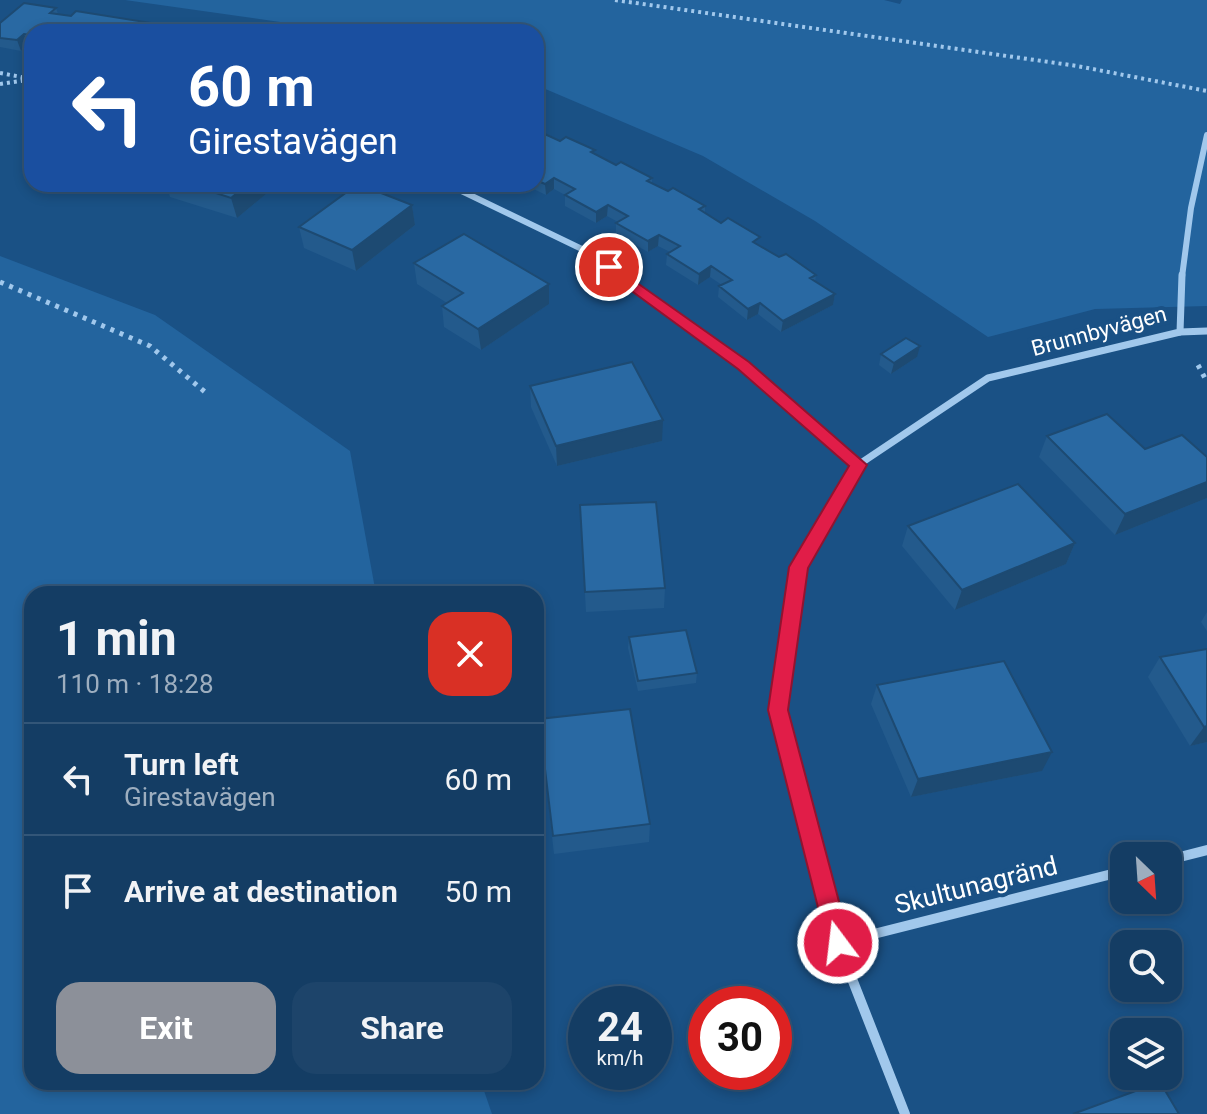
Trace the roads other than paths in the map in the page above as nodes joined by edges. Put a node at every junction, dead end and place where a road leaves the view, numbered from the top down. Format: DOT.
graph roads {
  1 [pos="1207,135"];
  2 [pos="464,192"];
  3 [pos="1207,331"];
  4 [pos="1180,332"];
  5 [pos="858,465"];
  6 [pos="1207,850"];
  7 [pos="1182,856"];
  8 [pos="1110,875"];
  9 [pos="838,943"];
  10 [pos="905,1114"];
  1 -- 4 [label="street, Brunnbyvägen"];
  2 -- 5 [label="street"];
  3 -- 4 [label="street"];
  4 -- 5 [label="street, Brunnbyvägen"];
  5 -- 9 [label="street"];
  6 -- 7 [label="street"];
  8 -- 9 [label="street, Skultunagränd"];
  9 -- 10 [label="street"];
}
